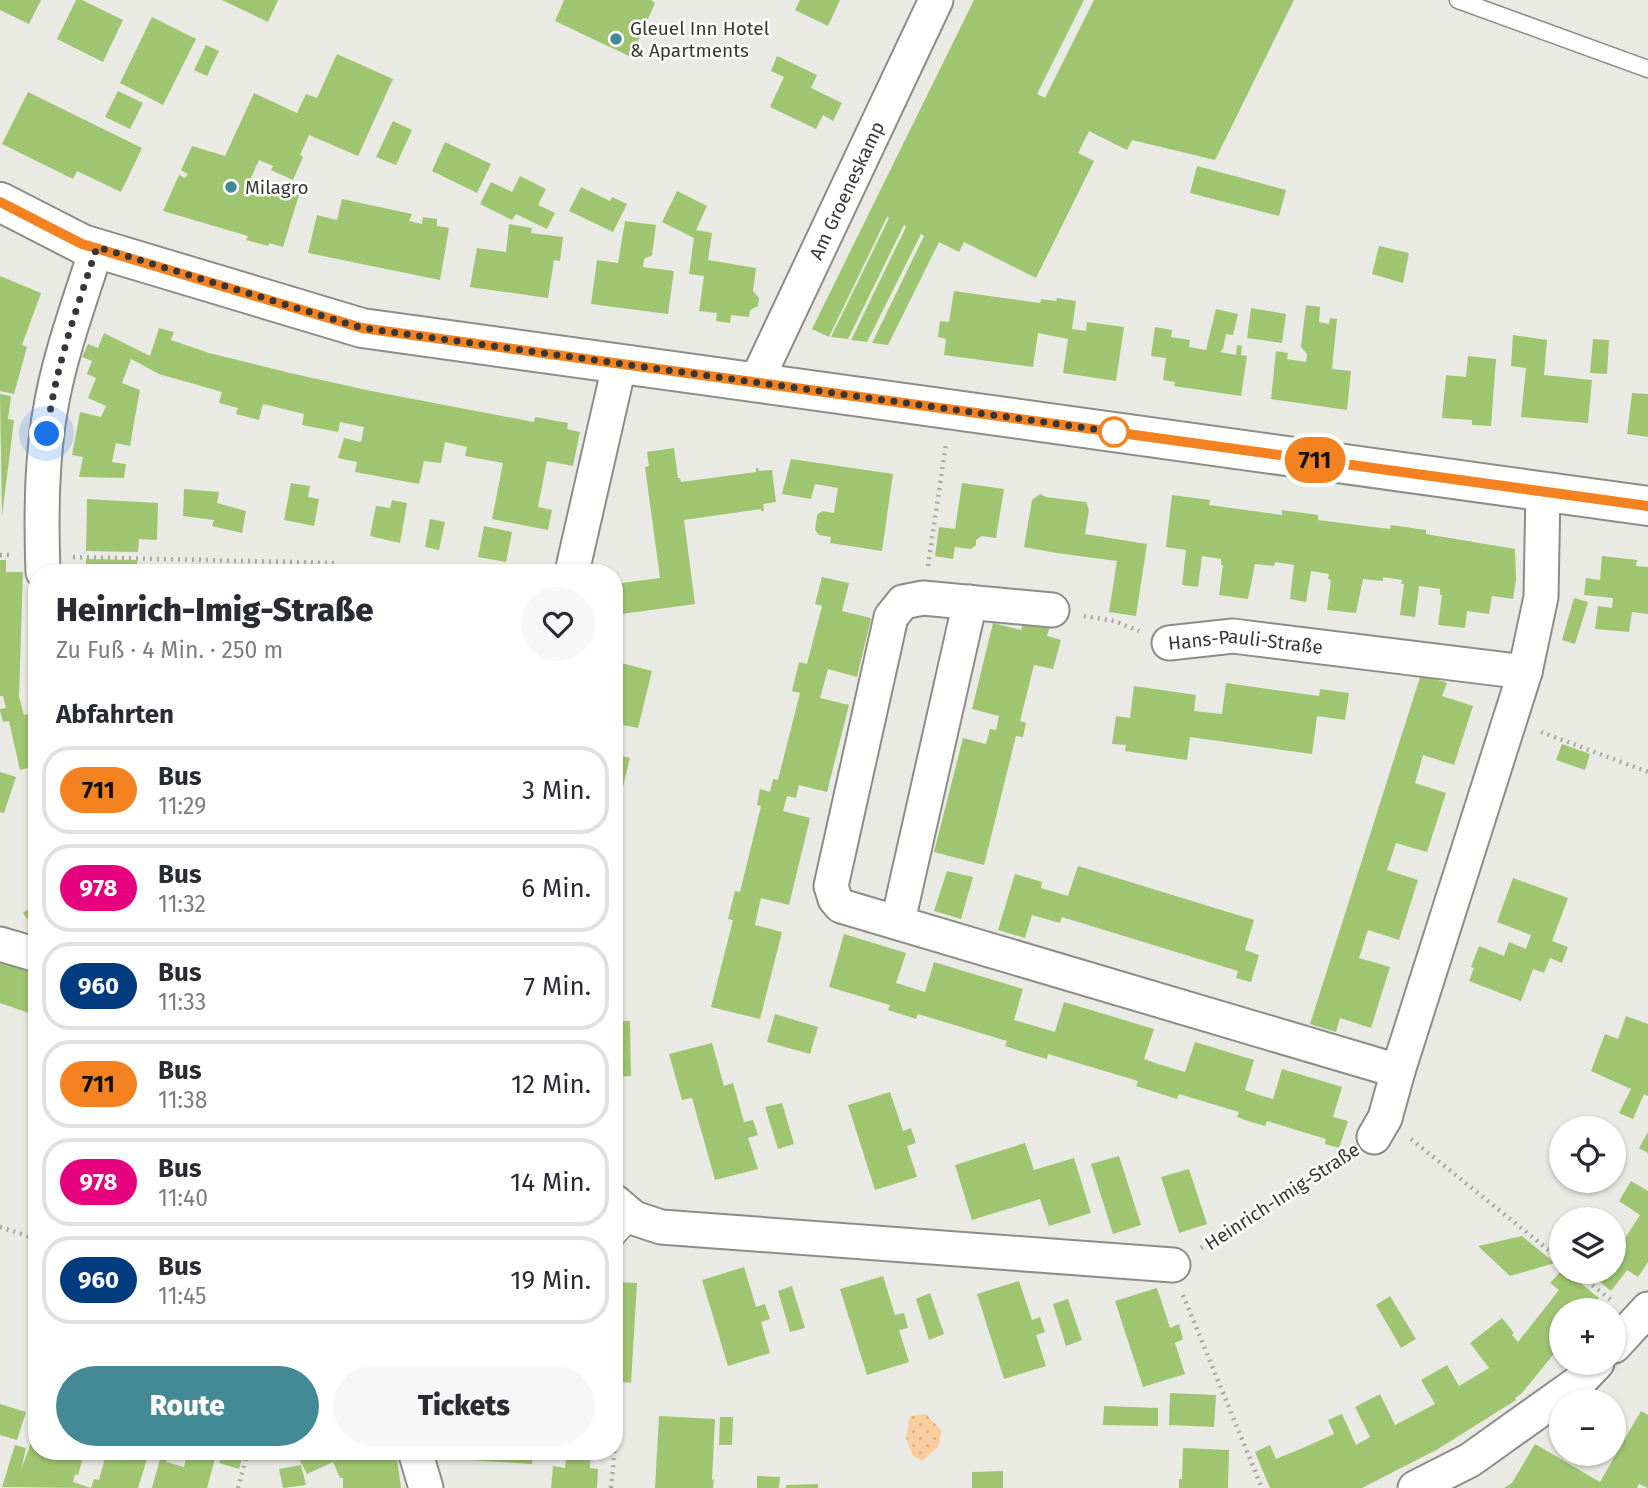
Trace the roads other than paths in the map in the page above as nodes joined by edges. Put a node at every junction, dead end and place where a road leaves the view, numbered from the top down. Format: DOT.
graph roads {
  1 [pos="936,0"];
  2 [pos="1458,0"];
  3 [pos="1648,69"];
  4 [pos="0,202"];
  5 [pos="97,247"];
  6 [pos="620,362"];
  7 [pos="756,382"];
  8 [pos="1543,491"];
  9 [pos="1648,506"];
  10 [pos="43,564"];
  11 [pos="574,564"];
  12 [pos="970,602"];
  13 [pos="1052,610"];
  14 [pos="1169,643"];
  15 [pos="1525,672"];
  16 [pos="898,921"];
  17 [pos="0,944"];
  18 [pos="28,952"];
  19 [pos="1398,1071"];
  20 [pos="1380,1128"];
  21 [pos="623,1220"];
  22 [pos="1173,1265"];
  23 [pos="1643,1315"];
  24 [pos="1626,1333"];
  25 [pos="1586,1375"];
  26 [pos="418,1460"];
  27 [pos="426,1488"];
  28 [pos="1415,1488"];
  1 -- 7 [label="street, Am Groeneskamp"];
  2 -- 3 [label="lane"];
  4 -- 5 [label="street"];
  5 -- 6 [label="street"];
  5 -- 10 [label="street"];
  6 -- 7 [label="street"];
  6 -- 11 [label="street"];
  7 -- 8 [label="street"];
  8 -- 9 [label="street"];
  8 -- 15 [label="street"];
  12 -- 13 [label="street"];
  12 -- 16 [label="street"];
  12 -- 16 [label="street"];
  14 -- 15 [label="street, Hans-Pauli-Straße"];
  15 -- 19 [label="street"];
  16 -- 19 [label="street"];
  17 -- 18 [label="street"];
  19 -- 20 [label="street"];
  21 -- 22 [label="street"];
  23 -- 24 [label="street"];
  25 -- 28 [label="street"];
  26 -- 27 [label="street"];
}
